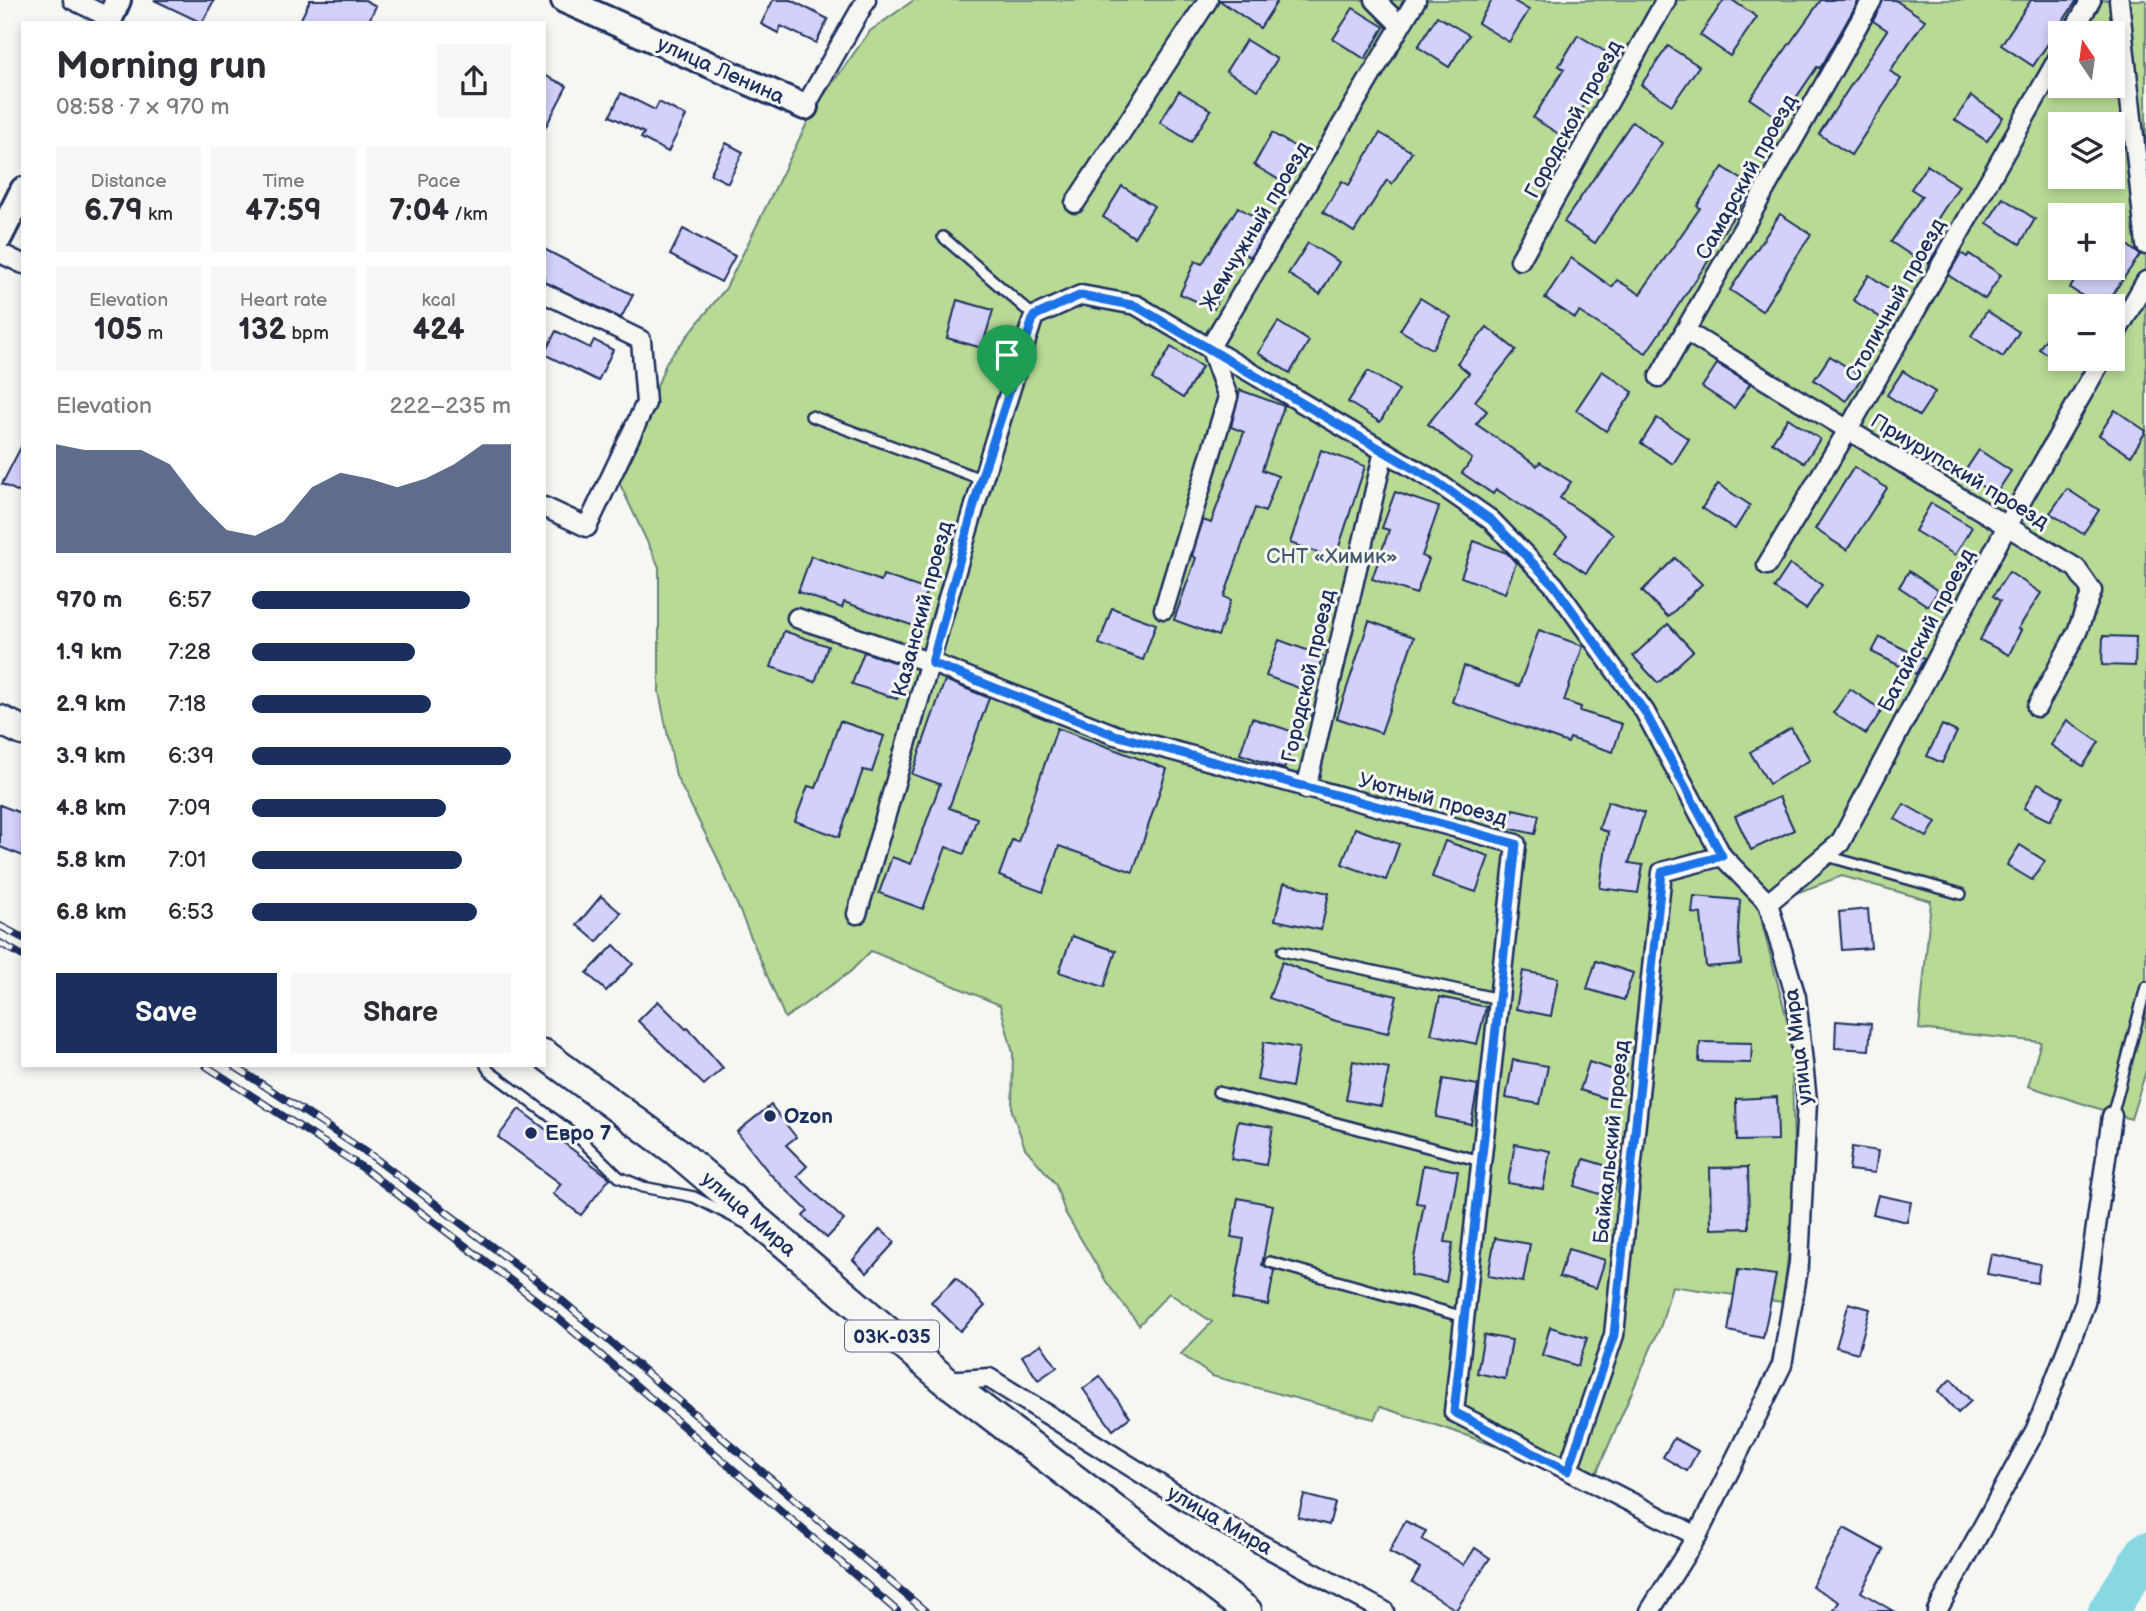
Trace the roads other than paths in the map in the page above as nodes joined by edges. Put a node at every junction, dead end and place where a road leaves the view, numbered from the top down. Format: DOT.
graph roads {
  1 [pos="73,0"];
  2 [pos="564,0"];
  3 [pos="866,0"];
  4 [pos="1208,0"];
  5 [pos="1375,0"];
  6 [pos="1416,0"];
  7 [pos="1666,0"];
  8 [pos="1872,0"];
  9 [pos="2091,0"];
  10 [pos="2119,0"];
  11 [pos="112,14"];
  12 [pos="2079,21"];
  13 [pos="1400,25"];
  14 [pos="2048,76"];
  15 [pos="805,107"];
  16 [pos="21,194"];
  17 [pos="1075,203"];
  18 [pos="0,236"];
  19 [pos="943,237"];
  20 [pos="2146,245"];
  21 [pos="0,253"];
  22 [pos="1520,260"];
  23 [pos="21,263"];
  24 [pos="2146,281"];
  25 [pos="546,294"];
  26 [pos="1034,316"];
  27 [pos="2125,317"];
  28 [pos="1685,331"];
  29 [pos="1210,347"];
  30 [pos="2095,371"];
  31 [pos="1659,377"];
  32 [pos="811,416"];
  33 [pos="1848,430"];
  34 [pos="1384,451"];
  35 [pos="981,479"];
  36 [pos="546,508"];
  37 [pos="2007,526"];
  38 [pos="1767,565"];
  39 [pos="1164,609"];
  40 [pos="797,618"];
  41 [pos="932,663"];
  42 [pos="2037,707"];
  43 [pos="0,720"];
  44 [pos="21,730"];
  45 [pos="1306,789"];
  46 [pos="1825,855"];
  47 [pos="1722,856"];
  48 [pos="1961,894"];
  49 [pos="1768,903"];
  50 [pos="857,914"];
  51 [pos="1283,951"];
  52 [pos="2146,987"];
  53 [pos="1499,999"];
  54 [pos="546,1055"];
  55 [pos="487,1067"];
  56 [pos="1218,1092"];
  57 [pos="2112,1115"];
  58 [pos="1481,1161"];
  59 [pos="771,1233"];
  60 [pos="1270,1262"];
  61 [pos="1464,1317"];
  62 [pos="946,1381"];
  63 [pos="1568,1471"];
  64 [pos="1698,1536"];
  65 [pos="1247,1611"];
  66 [pos="1384,1611"];
  67 [pos="1650,1611"];
  68 [pos="1937,1611"];
  1 -- 11 [label="street"];
  2 -- 15 [label="street, улица Ленина"];
  3 -- 15 [label="street, улица Ленина"];
  4 -- 17 [label="street"];
  5 -- 13 [label="street"];
  6 -- 13 [label="street, Жемчужный проезд"];
  7 -- 22 [label="street, Городской проезд"];
  8 -- 28 [label="street, Самарский проезд"];
  9 -- 12 [label="street"];
  10 -- 20 [label="street"];
  13 -- 29 [label="street, Жемчужный проезд"];
  14 -- 33 [label="street, Столичный проезд"];
  16 -- 18 [label="street"];
  19 -- 26 [label="lane"];
  21 -- 23 [label="street"];
  24 -- 27 [label="street"];
  25 -- 36 [label="street"];
  26 -- 29 [label="street, улица Мира"];
  26 -- 35 [label="street, Казанский проезд"];
  28 -- 31 [label="street, Самарский проезд"];
  28 -- 33 [label="street, Приурупский проезд"];
  29 -- 34 [label="street, улица Мира"];
  29 -- 39 [label="street"];
  30 -- 37 [label="street, Батайский проезд"];
  32 -- 35 [label="lane"];
  33 -- 37 [label="street, Приурупский проезд"];
  33 -- 38 [label="street, Столичный проезд"];
  34 -- 45 [label="street, Городской проезд"];
  34 -- 47 [label="street, улица Мира"];
  35 -- 41 [label="street, Казанский проезд"];
  37 -- 42 [label="street, Приурупский проезд"];
  37 -- 46 [label="street, Батайский проезд"];
  40 -- 41 [label="street, Уютный проезд"];
  41 -- 45 [label="street, Уютный проезд"];
  41 -- 50 [label="street, Казанский проезд"];
  43 -- 44 [label="main road"];
  45 -- 53 [label="street, Уютный проезд"];
  46 -- 48 [label="lane"];
  46 -- 49 [label="street, Батайский проезд"];
  47 -- 49 [label="street, улица Мира"];
  47 -- 63 [label="street, Байкальский проезд"];
  49 -- 64 [label="street, улица Мира"];
  51 -- 53 [label="lane"];
  52 -- 57 [label="lane"];
  53 -- 58 [label="street, Уютный проезд"];
  54 -- 59 [label="main road, улица Мира / 03К-035"];
  55 -- 59 [label="lane"];
  56 -- 58 [label="lane"];
  57 -- 68 [label="street"];
  58 -- 61 [label="street, Уютный проезд"];
  59 -- 62 [label="main road, улица Мира / 03К-035"];
  60 -- 61 [label="lane"];
  61 -- 63 [label="street, Уютный проезд"];
  62 -- 65 [label="main road, улица Мира / 03К-035"];
  62 -- 66 [label="street, улица Мира"];
  63 -- 64 [label="street"];
  64 -- 67 [label="street, улица Мира"];
}
